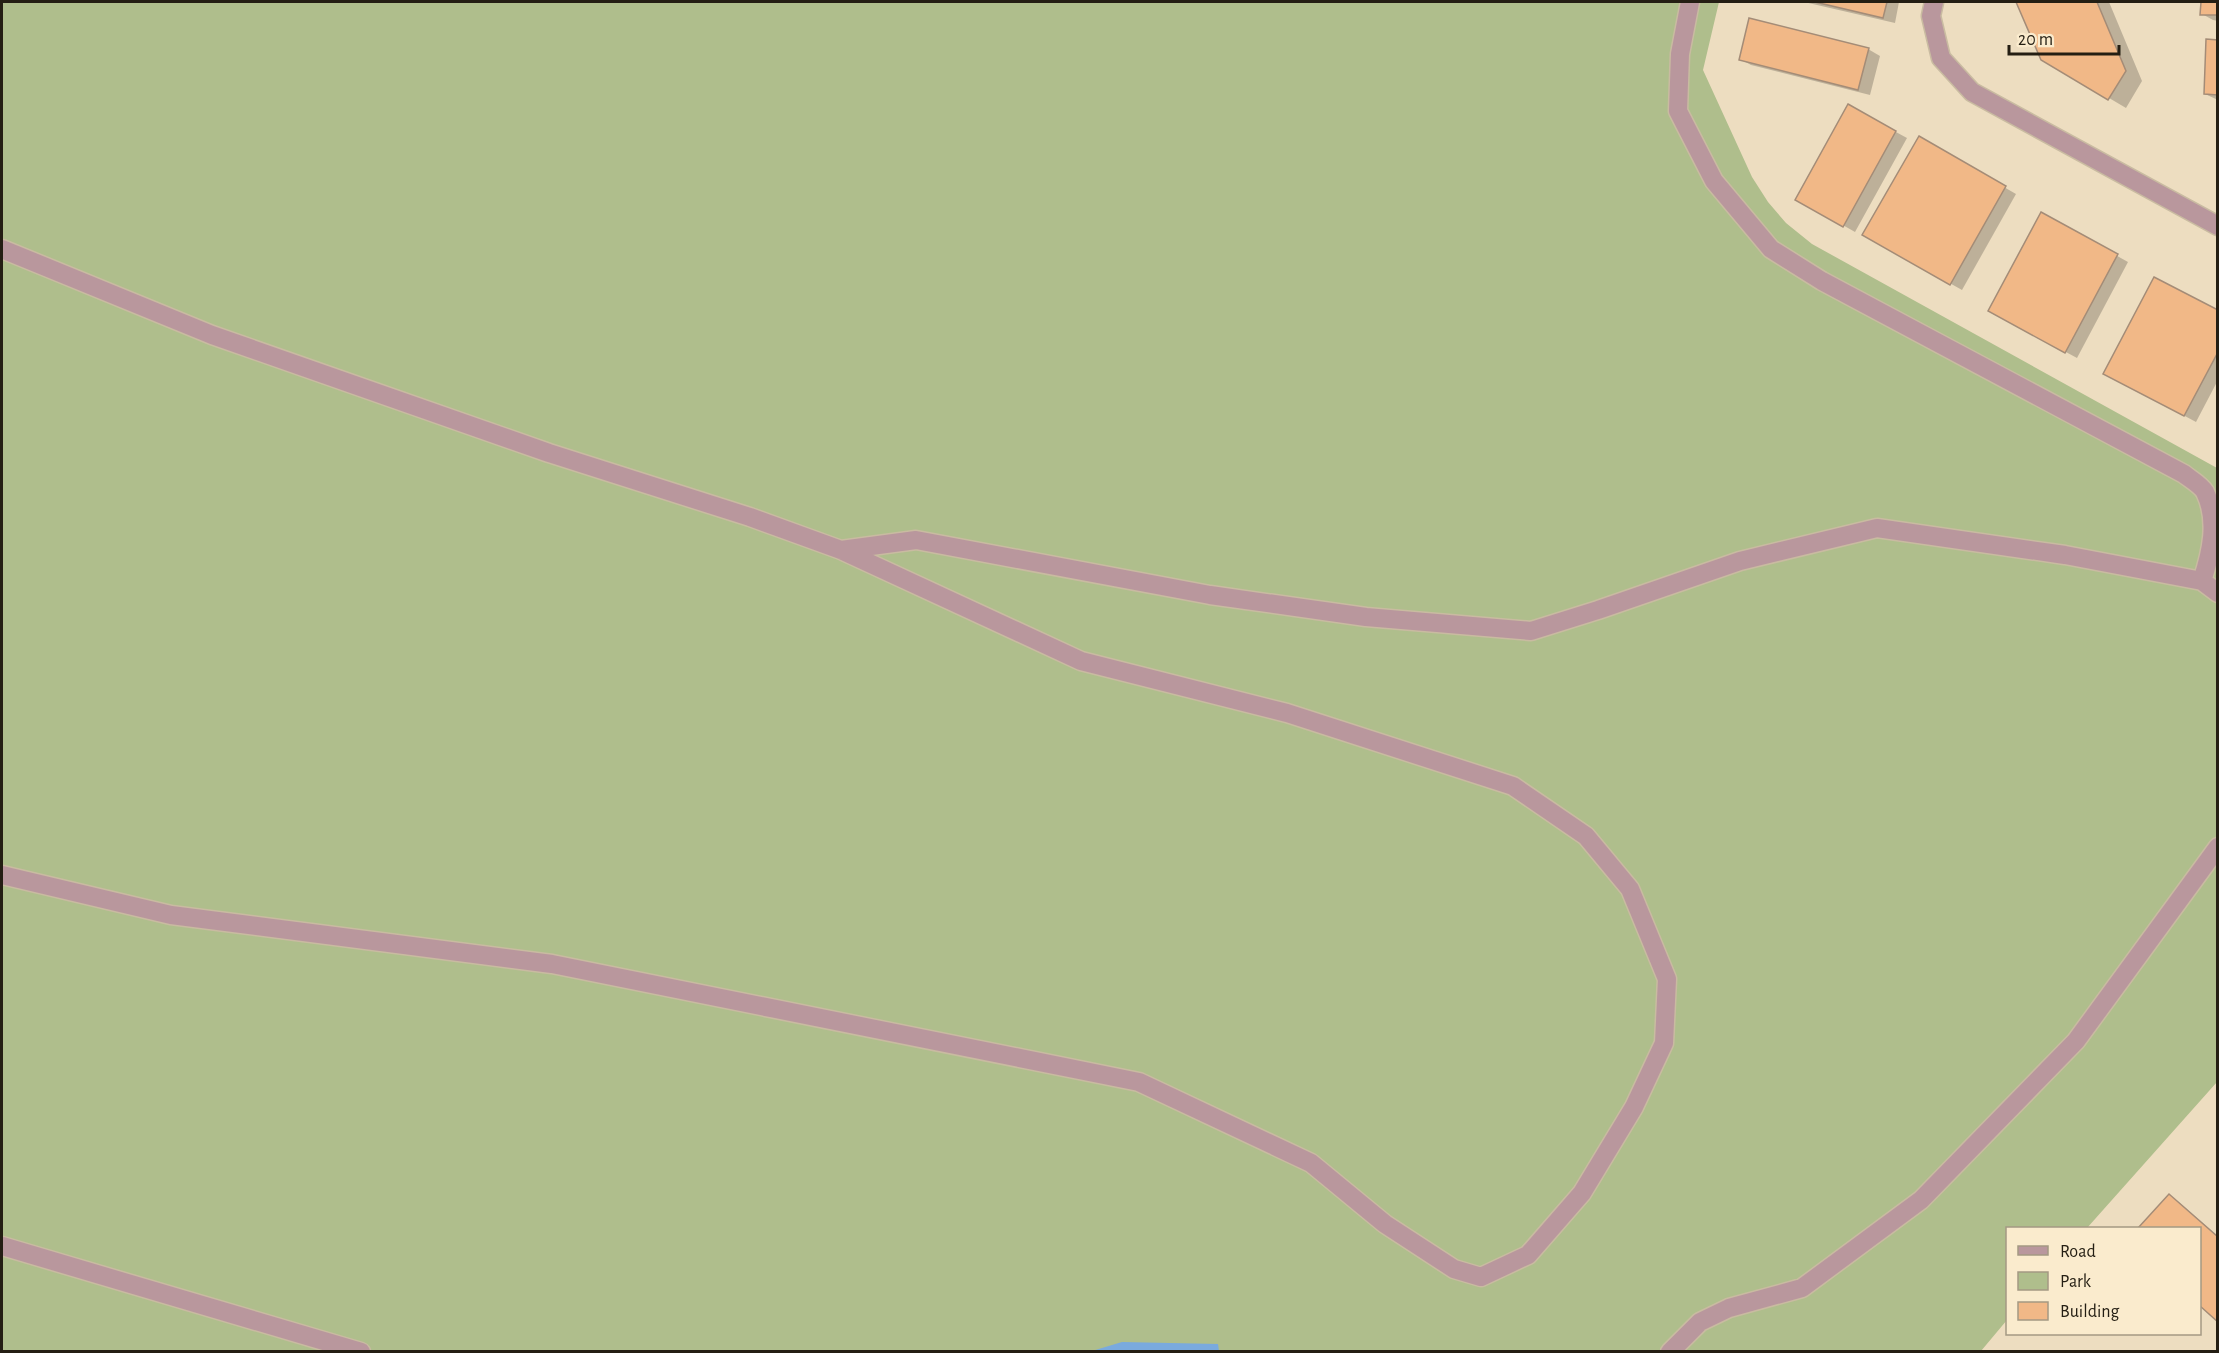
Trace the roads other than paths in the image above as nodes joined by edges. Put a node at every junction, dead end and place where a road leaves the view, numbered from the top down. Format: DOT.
graph roads {
  1 [pos="1690,2"];
  2 [pos="1934,2"];
  3 [pos="2217,225"];
  4 [pos="2,249"];
  5 [pos="841,550"];
  6 [pos="2202,581"];
  7 [pos="2217,593"];
  8 [pos="2217,847"];
  9 [pos="2,875"];
  10 [pos="2,1246"];
  11 [pos="361,1352"];
  12 [pos="1670,1352"];
  1 -- 6 [label="street"];
  2 -- 3 [label="street"];
  4 -- 5 [label="street"];
  5 -- 6 [label="street"];
  5 -- 9 [label="street"];
  6 -- 7 [label="street"];
  8 -- 12 [label="street"];
  10 -- 11 [label="street"];
}
